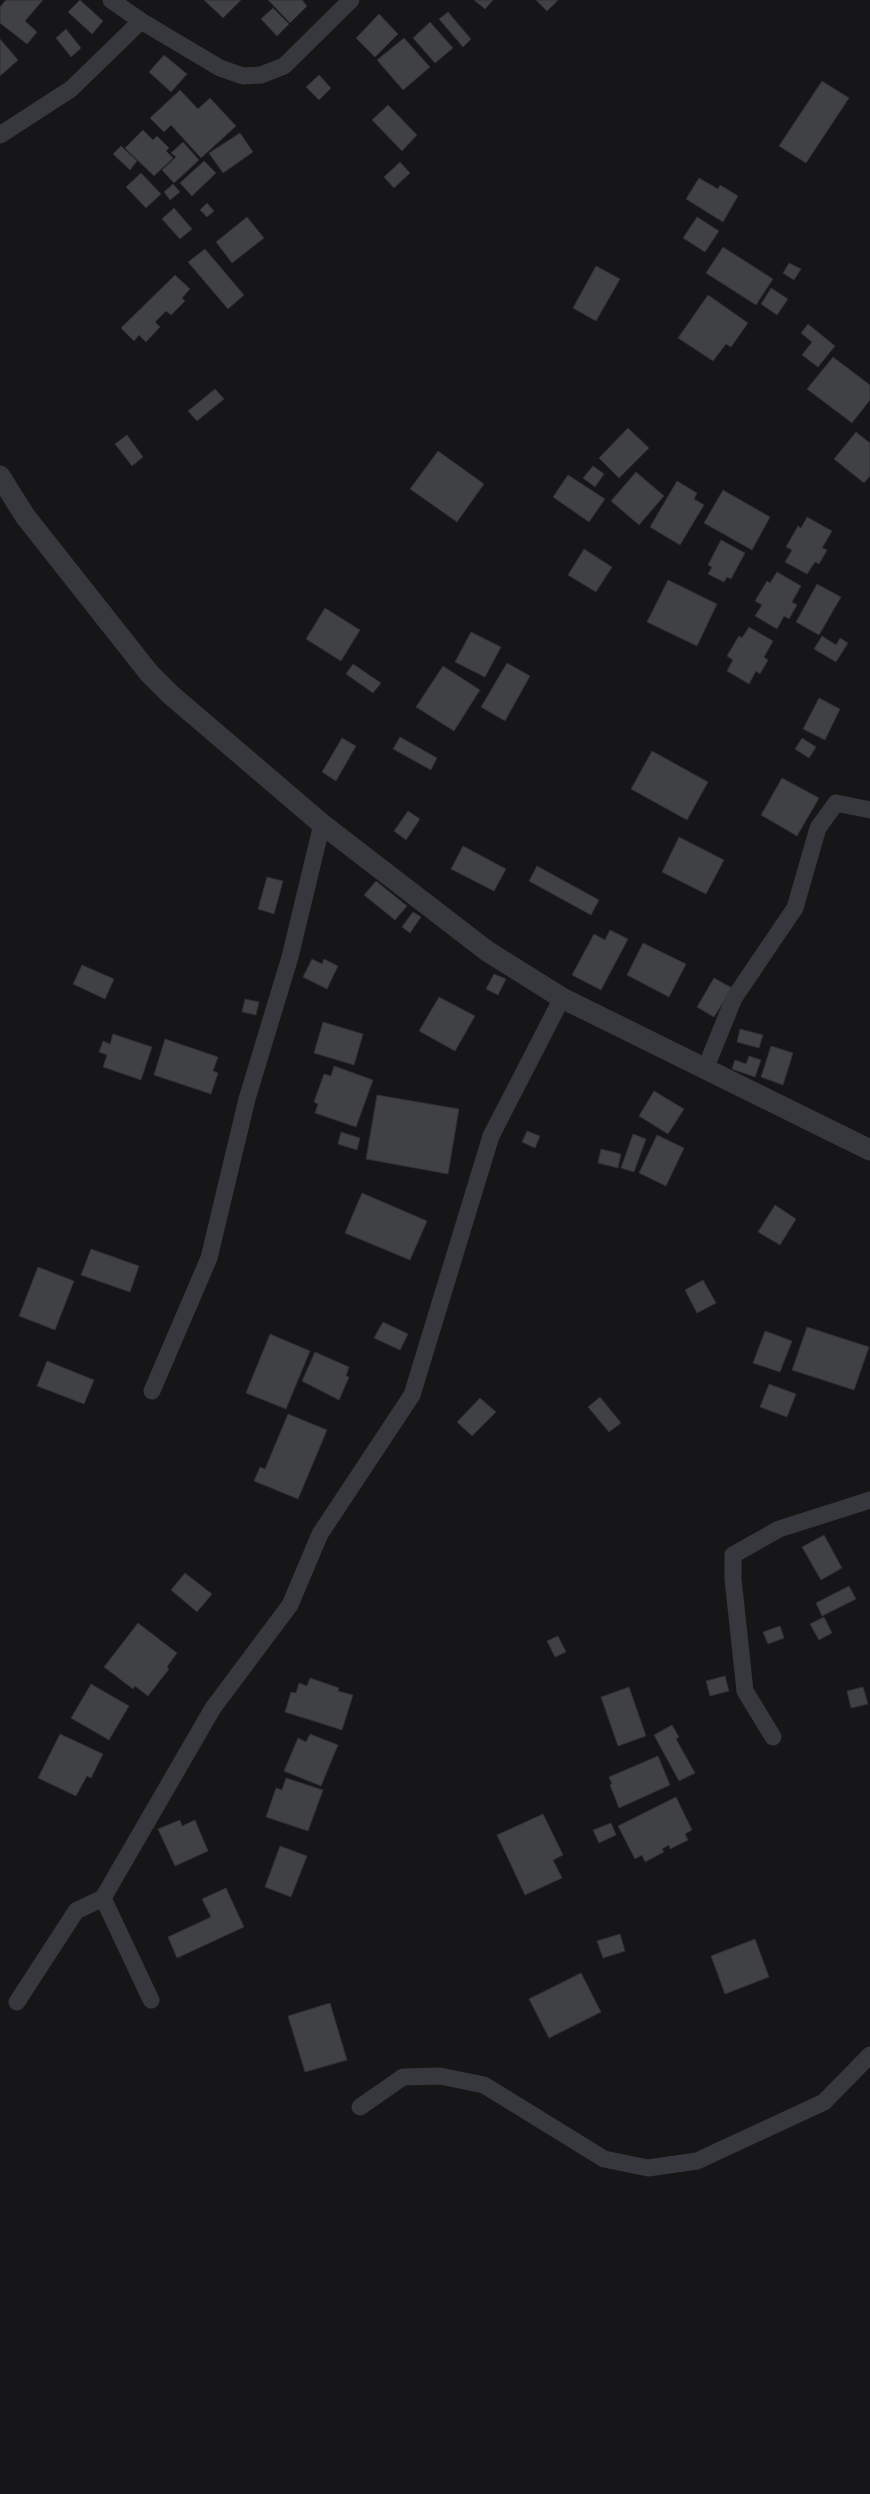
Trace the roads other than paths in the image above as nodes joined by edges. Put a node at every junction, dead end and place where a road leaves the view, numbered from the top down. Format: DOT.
graph roads {
  1 [pos="111,0"];
  2 [pos="351,0"];
  3 [pos="141,21"];
  4 [pos="0,135"];
  5 [pos="0,476"];
  6 [pos="870,810"];
  7 [pos="322,824"];
  8 [pos="562,998"];
  9 [pos="706,1067"];
  10 [pos="870,1150"];
  11 [pos="152,1391"];
  12 [pos="870,1500"];
  13 [pos="773,1737"];
  14 [pos="103,1898"];
  15 [pos="151,2000"];
  16 [pos="17,2002"];
  17 [pos="870,2055"];
  18 [pos="360,2107"];
  1 -- 3 [label="street"];
  2 -- 3 [label="street"];
  3 -- 4 [label="street"];
  5 -- 7 [label="street"];
  6 -- 9 [label="street"];
  7 -- 8 [label="street"];
  7 -- 11 [label="street"];
  8 -- 9 [label="street"];
  8 -- 14 [label="street"];
  9 -- 10 [label="street"];
  12 -- 13 [label="street"];
  14 -- 15 [label="street"];
  14 -- 16 [label="street"];
  17 -- 18 [label="street"];
}
